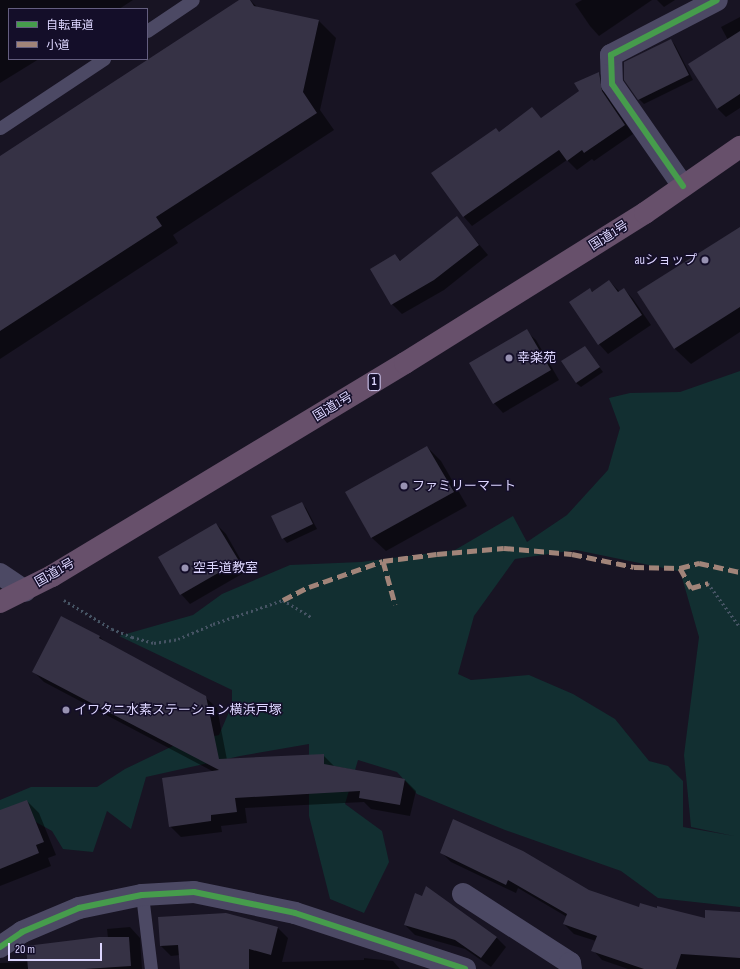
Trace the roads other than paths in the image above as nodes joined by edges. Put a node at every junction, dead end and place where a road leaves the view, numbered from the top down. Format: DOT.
graph roads {
  1 [pos="193,0"];
  2 [pos="717,0"];
  3 [pos="148,30"];
  4 [pos="102,60"];
  5 [pos="0,128"];
  6 [pos="740,147"];
  7 [pos="683,186"];
  8 [pos="0,574"];
  9 [pos="24,591"];
  10 [pos="0,602"];
  11 [pos="142,894"];
  12 [pos="463,894"];
  13 [pos="0,947"];
  14 [pos="151,969"];
  15 [pos="465,969"];
  16 [pos="571,969"];
  1 -- 3 [label="lane"];
  2 -- 7 [label="street"];
  4 -- 5 [label="lane"];
  6 -- 7 [label="highway, 国道1号 / 1"];
  7 -- 9 [label="highway, 国道1号 / 1"];
  8 -- 9 [label="street"];
  9 -- 10 [label="highway, 国道1号 / 1"];
  11 -- 13 [label="street"];
  11 -- 14 [label="lane"];
  11 -- 15 [label="street"];
  12 -- 16 [label="street"];
}
